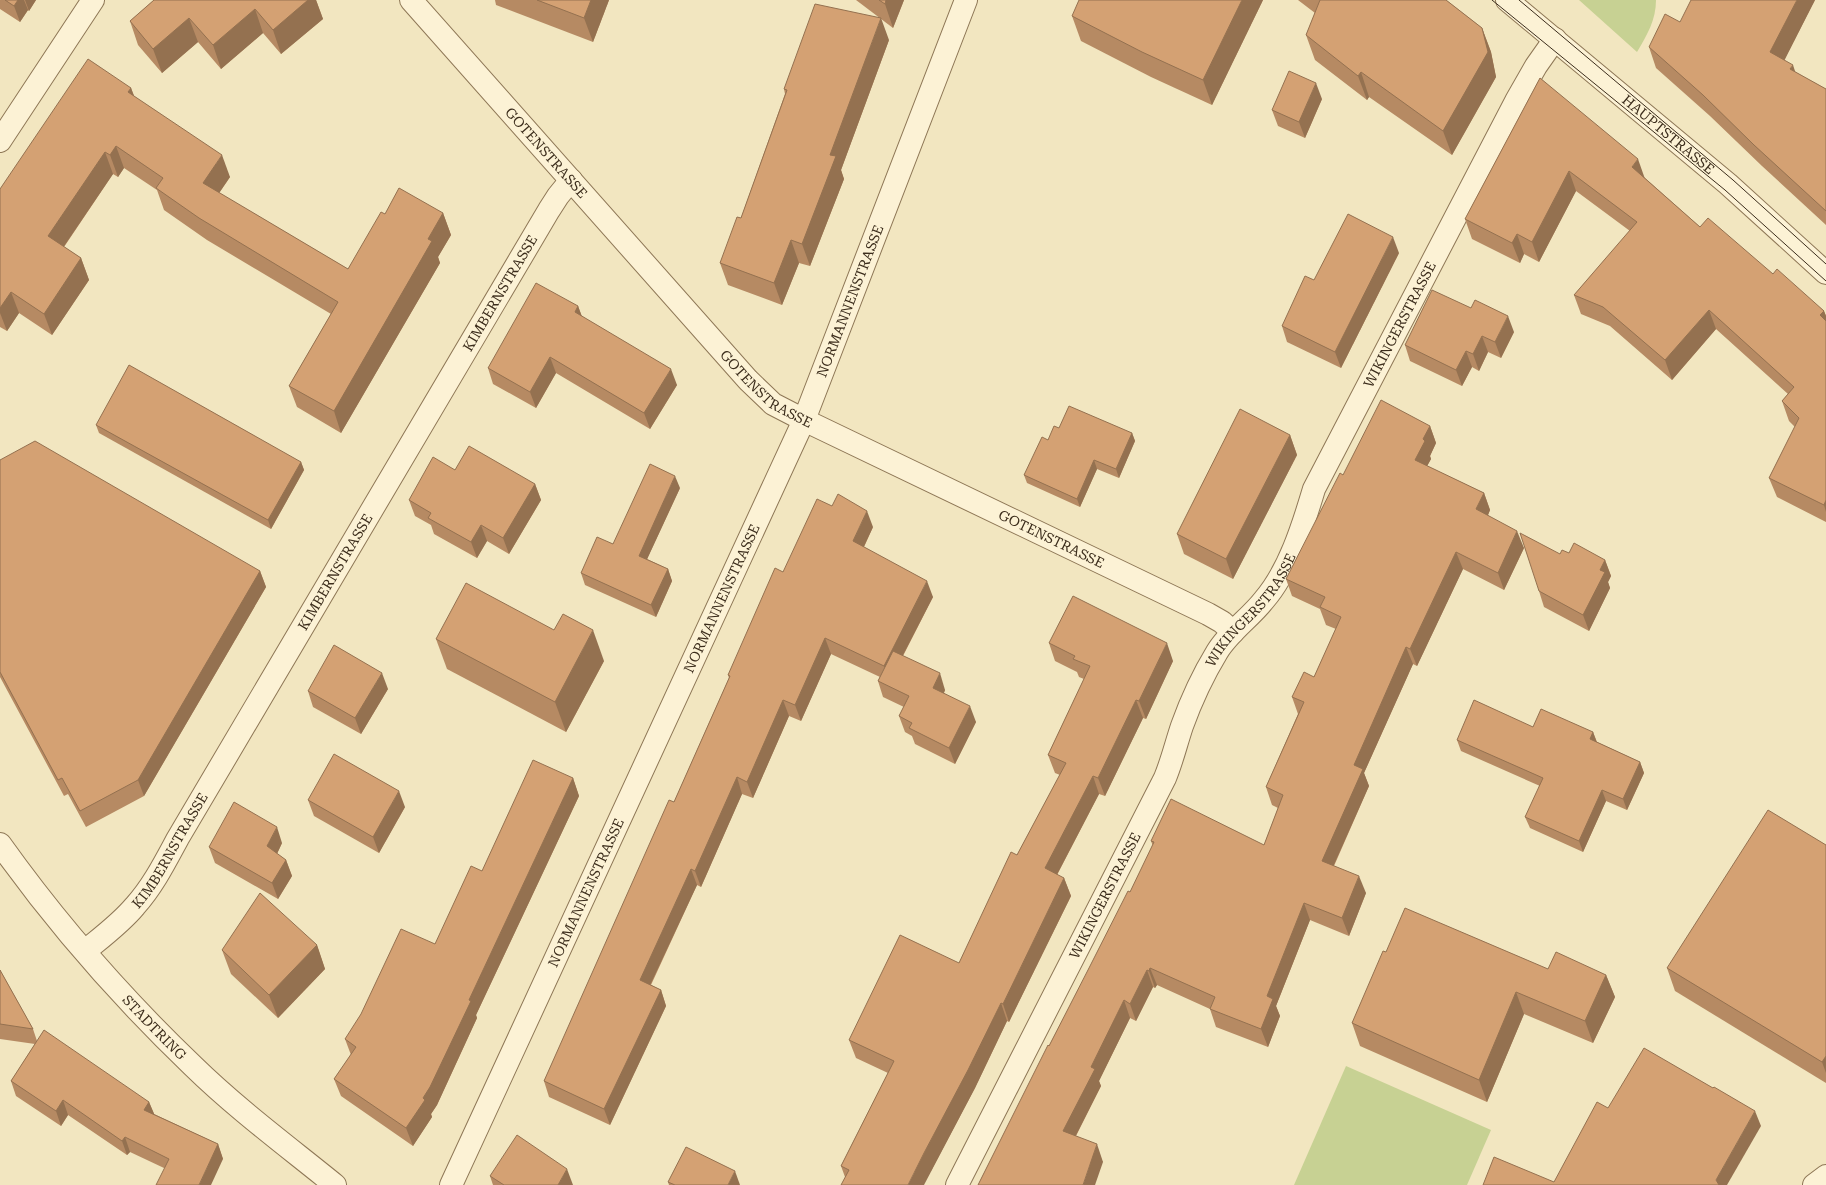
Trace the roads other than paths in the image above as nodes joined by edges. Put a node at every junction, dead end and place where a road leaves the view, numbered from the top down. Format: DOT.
graph roads {
  1 [pos="93,0"];
  2 [pos="411,0"];
  3 [pos="966,0"];
  4 [pos="1507,0"];
  5 [pos="1555,39"];
  6 [pos="0,141"];
  7 [pos="571,180"];
  8 [pos="1826,273"];
  9 [pos="804,420"];
  10 [pos="1233,632"];
  11 [pos="0,844"];
  12 [pos="85,951"];
  13 [pos="1826,1176"];
  14 [pos="335,1185"];
  15 [pos="451,1185"];
  16 [pos="957,1185"];
  17 [pos="1814,1185"];
  1 -- 6 [label="street"];
  2 -- 7 [label="street, GOTENSTRASSE"];
  3 -- 9 [label="street, NORMANNENSTRASSE"];
  4 -- 5 [label="street, HAUPTSTRASSE"];
  5 -- 8 [label="street, HAUPTSTRASSE"];
  5 -- 10 [label="street, WIKINGERSTRASSE"];
  7 -- 9 [label="street, GOTENSTRASSE"];
  7 -- 12 [label="street, KIMBERNSTRASSE"];
  9 -- 10 [label="street, GOTENSTRASSE"];
  9 -- 15 [label="street, NORMANNENSTRASSE"];
  10 -- 16 [label="street, WIKINGERSTRASSE"];
  11 -- 12 [label="street, STADTRING"];
  12 -- 14 [label="street, STADTRING"];
  13 -- 17 [label="street"];
}
